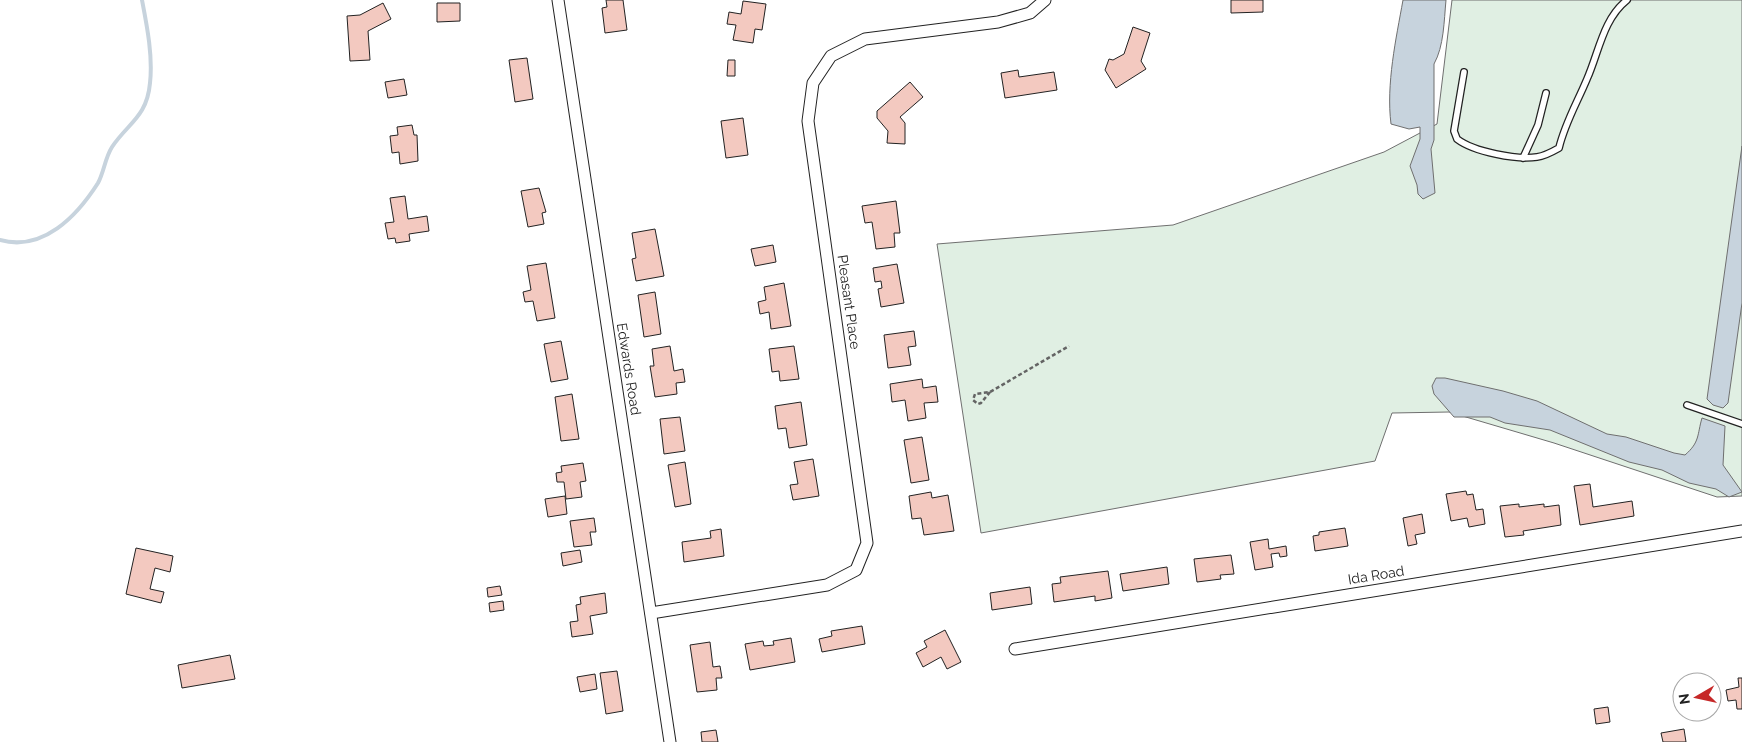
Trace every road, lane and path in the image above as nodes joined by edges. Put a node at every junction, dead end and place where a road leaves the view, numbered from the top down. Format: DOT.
graph roads {
  1 [pos="558,0"];
  2 [pos="1045,0"];
  3 [pos="1627,0"];
  4 [pos="1464,72"];
  5 [pos="1546,93"];
  6 [pos="1523,158"];
  7 [pos="1069,346"];
  8 [pos="990,392"];
  9 [pos="1687,405"];
  10 [pos="1742,424"];
  11 [pos="1742,531"];
  12 [pos="651,613"];
  13 [pos="1015,649"];
  14 [pos="670,742"];
  1 -- 12 [label="street, Edwards Road"];
  2 -- 12 [label="street, Pleasant Place"];
  3 -- 6 [label="lane"];
  4 -- 6 [label="lane"];
  5 -- 6 [label="lane"];
  7 -- 8 [label="path"];
  8 -- 8 [label="path"];
  9 -- 10 [label="lane"];
  11 -- 13 [label="street, Ida Road"];
  12 -- 14 [label="street, Edwards Road"];
}
